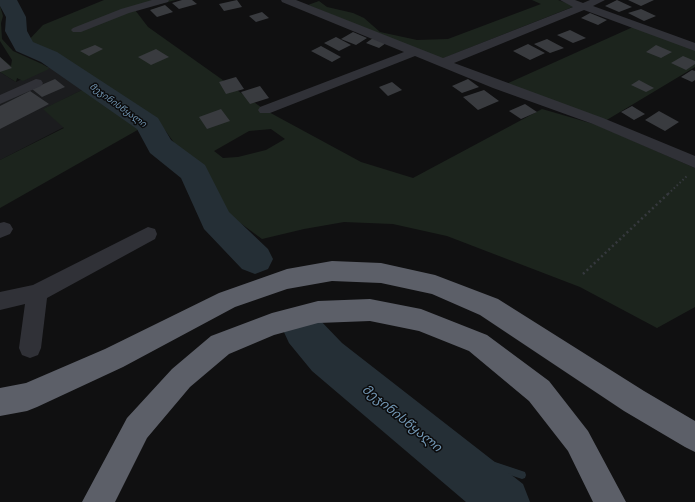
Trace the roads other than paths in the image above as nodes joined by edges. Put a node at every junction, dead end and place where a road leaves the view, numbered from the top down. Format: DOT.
graph roads {
  1 [pos="164,0"];
  2 [pos="286,0"];
  3 [pos="565,0"];
  4 [pos="600,0"];
  5 [pos="584,7"];
  6 [pos="77,30"];
  7 [pos="695,47"];
  8 [pos="415,52"];
  9 [pos="442,63"];
  10 [pos="36,83"];
  11 [pos="0,100"];
  12 [pos="265,110"];
  13 [pos="694,166"];
  14 [pos="148,234"];
  15 [pos="38,293"];
  16 [pos="0,301"];
  17 [pos="30,348"];
  18 [pos="0,402"];
  19 [pos="695,437"];
  20 [pos="98,502"];
  21 [pos="610,502"];
  1 -- 6 [label="street"];
  2 -- 8 [label="street"];
  3 -- 5 [label="street"];
  4 -- 5 [label="street"];
  5 -- 7 [label="street"];
  5 -- 9 [label="street"];
  8 -- 9 [label="street"];
  8 -- 12 [label="street"];
  9 -- 13 [label="street"];
  10 -- 11 [label="street"];
  14 -- 15 [label="street"];
  15 -- 16 [label="street"];
  15 -- 17 [label="street"];
  18 -- 19 [label="highway"];
  20 -- 21 [label="highway"];
}
